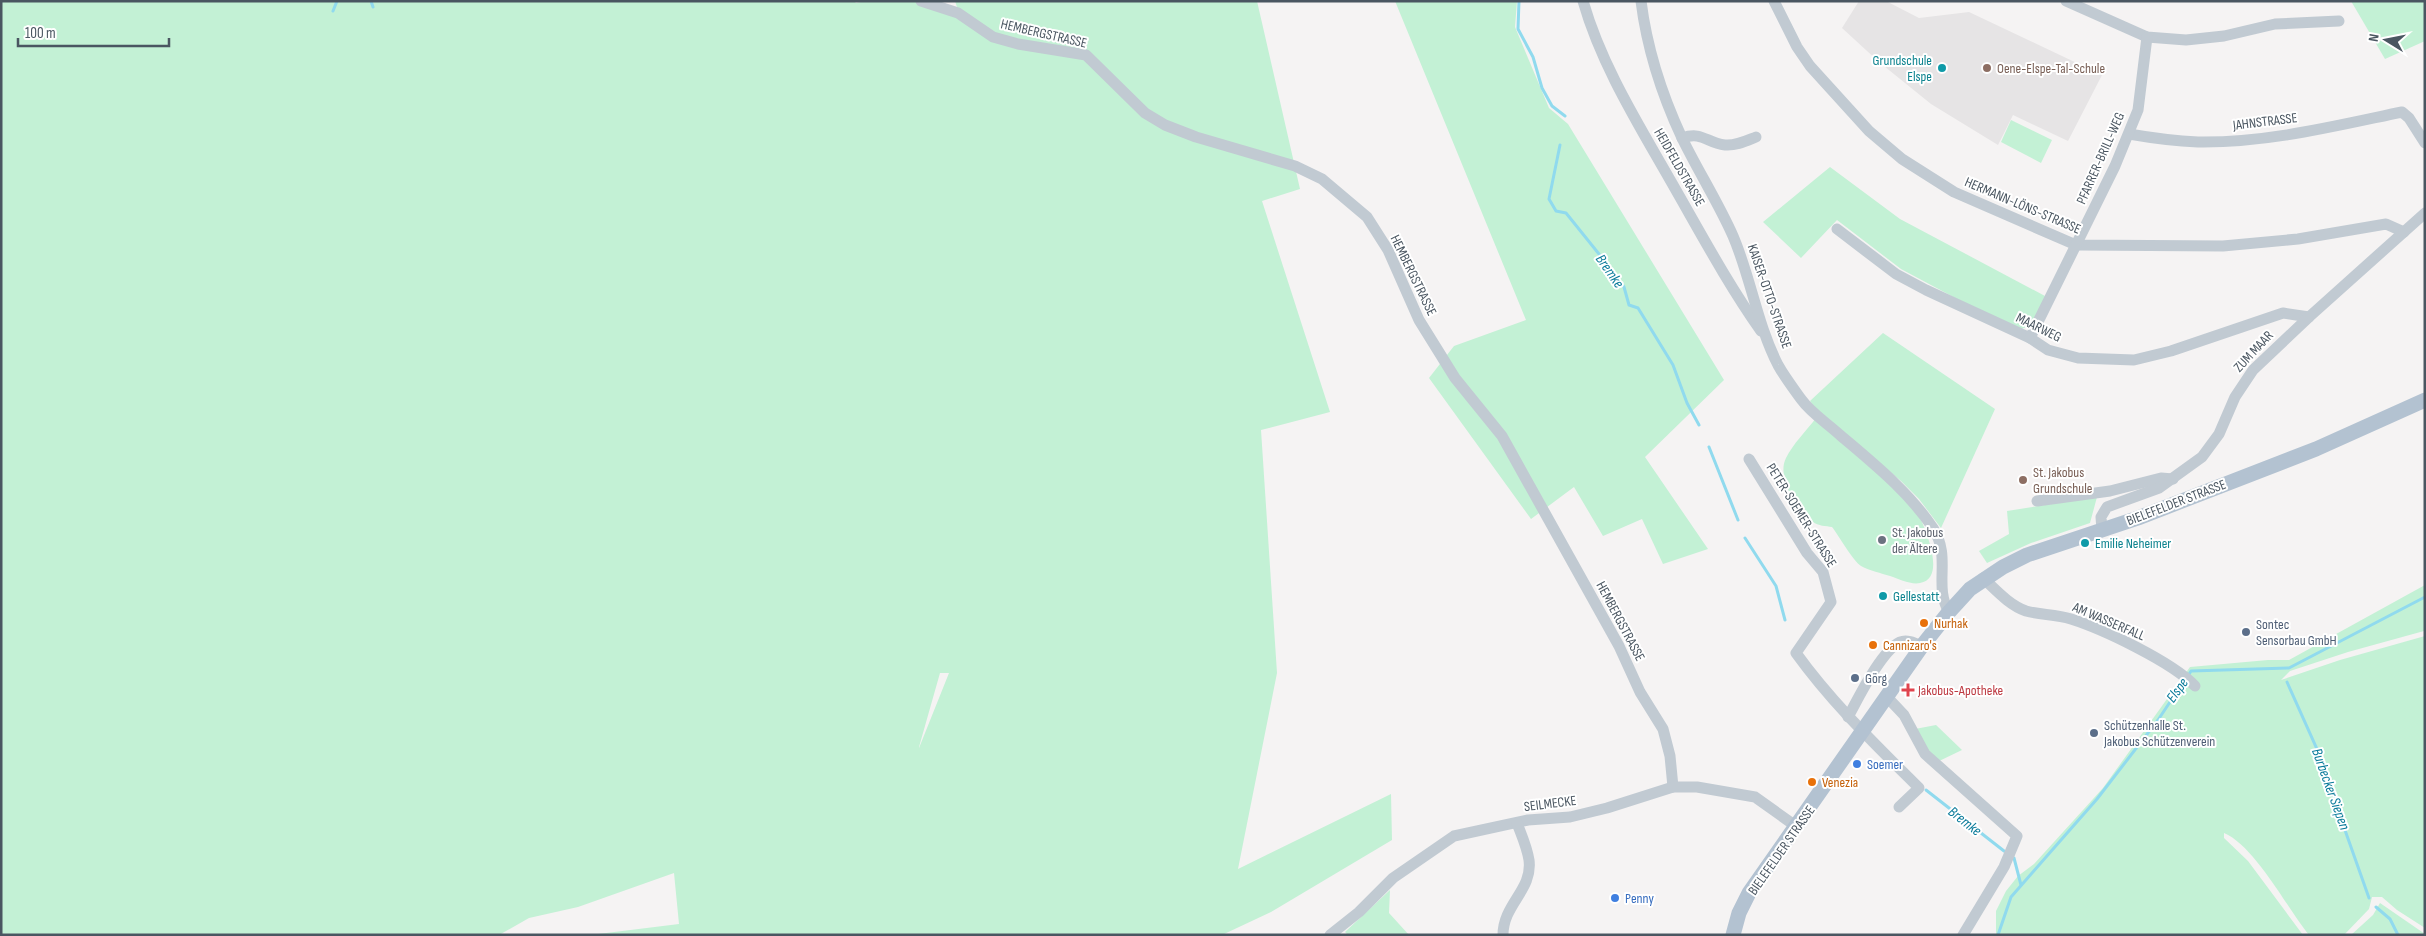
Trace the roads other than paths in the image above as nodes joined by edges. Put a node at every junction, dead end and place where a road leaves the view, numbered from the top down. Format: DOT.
graph roads {
  1 [pos="921,1"];
  2 [pos="1583,1"];
  3 [pos="1641,1"];
  4 [pos="1774,1"];
  5 [pos="2066,1"];
  6 [pos="2339,21"];
  7 [pos="2147,36"];
  8 [pos="2129,134"];
  9 [pos="1756,137"];
  10 [pos="1682,138"];
  11 [pos="2425,143"];
  12 [pos="2425,213"];
  13 [pos="1837,228"];
  14 [pos="2404,232"];
  15 [pos="2076,245"];
  16 [pos="2308,317"];
  17 [pos="2030,338"];
  18 [pos="1766,339"];
  19 [pos="2425,400"];
  20 [pos="1749,460"];
  21 [pos="2173,479"];
  22 [pos="2037,501"];
  23 [pos="2102,530"];
  24 [pos="1983,578"];
  25 [pos="1949,612"];
  26 [pos="1922,646"];
  27 [pos="2189,681"];
  28 [pos="1887,697"];
  29 [pos="1848,717"];
  30 [pos="1862,732"];
  31 [pos="1673,787"];
  32 [pos="1899,807"];
  33 [pos="1517,823"];
  34 [pos="1797,827"];
  35 [pos="1330,935"];
  36 [pos="1502,935"];
  37 [pos="1733,935"];
  38 [pos="1963,935"];
  1 -- 31 [label="street, HEMBERGSTRASSE"];
  2 -- 18 [label="street, HEIDFELDSTRASSE"];
  3 -- 10 [label="street, KAISER-OTTO-STRASSE"];
  4 -- 15 [label="street, HERMANN-LÖNS-STRASSE"];
  5 -- 7 [label="street"];
  6 -- 7 [label="street"];
  7 -- 8 [label="street, PFARRER-BRILL-WEG"];
  8 -- 11 [label="street, JAHNSTRASSE"];
  8 -- 15 [label="street, PFARRER-BRILL-WEG"];
  9 -- 10 [label="street"];
  10 -- 18 [label="street, KAISER-OTTO-STRASSE"];
  12 -- 14 [label="street, ZUM MAAR"];
  13 -- 17 [label="street, MAARWEG"];
  14 -- 15 [label="street, HERMANN-LÖNS-STRASSE"];
  14 -- 16 [label="street, ZUM MAAR"];
  15 -- 17 [label="street, PFARRER-BRILL-WEG"];
  16 -- 17 [label="street, MAARWEG"];
  16 -- 21 [label="street, ZUM MAAR"];
  18 -- 25 [label="street, KAISER-OTTO-STRASSE"];
  19 -- 23 [label="main road, BIELEFELDER STRASSE"];
  20 -- 29 [label="street, PETER-SOEMER-STRASSE"];
  21 -- 22 [label="street"];
  21 -- 23 [label="street, ZUM MAAR"];
  23 -- 24 [label="main road, BIELEFELDER STRASSE"];
  24 -- 25 [label="main road, BIELEFELDER STRASSE"];
  24 -- 27 [label="street, AM WASSERFALL"];
  25 -- 26 [label="main road, BIELEFELDER STRASSE"];
  26 -- 28 [label="main road, BIELEFELDER STRASSE"];
  26 -- 29 [label="street"];
  28 -- 30 [label="main road, BIELEFELDER STRASSE"];
  28 -- 38 [label="street"];
  29 -- 30 [label="street, PETER-SOEMER-STRASSE"];
  30 -- 32 [label="street, PETER-SOEMER-STRASSE"];
  30 -- 34 [label="main road, BIELEFELDER STRASSE"];
  31 -- 33 [label="street, SEILMECKE"];
  31 -- 34 [label="street, SEILMECKE"];
  33 -- 35 [label="street, SEILMECKE"];
  33 -- 36 [label="street"];
  34 -- 37 [label="main road, BIELEFELDER STRASSE"];
}
